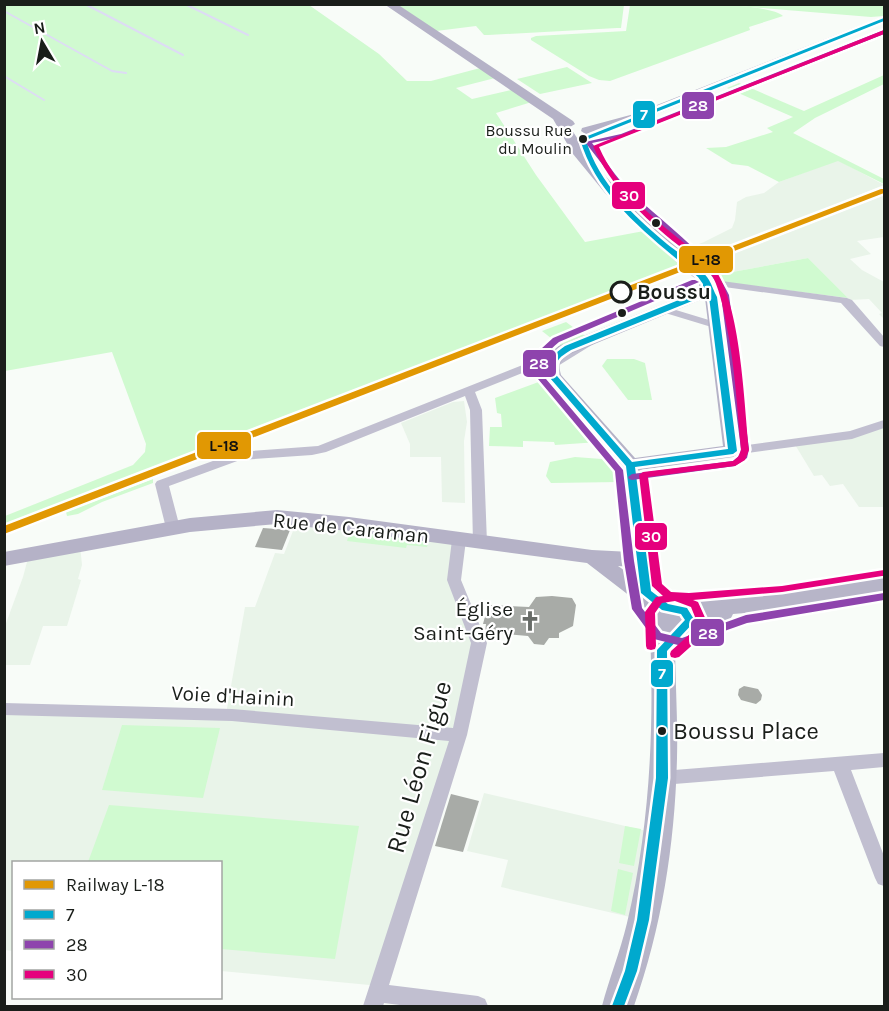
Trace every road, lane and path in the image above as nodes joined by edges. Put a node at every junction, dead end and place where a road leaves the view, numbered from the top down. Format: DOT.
graph roads {
  1 [pos="389,4"];
  2 [pos="885,19"];
  3 [pos="580,134"];
  4 [pos="707,282"];
  5 [pos="666,310"];
  6 [pos="717,326"];
  7 [pos="885,344"];
  8 [pos="550,367"];
  9 [pos="520,371"];
  10 [pos="469,391"];
  11 [pos="885,424"];
  12 [pos="733,451"];
  13 [pos="630,465"];
  14 [pos="173,528"];
  15 [pos="459,540"];
  16 [pos="480,543"];
  17 [pos="592,557"];
  18 [pos="4,559"];
  19 [pos="641,560"];
  20 [pos="885,585"];
  21 [pos="647,596"];
  22 [pos="672,624"];
  23 [pos="4,709"];
  24 [pos="459,735"];
  25 [pos="885,760"];
  26 [pos="840,764"];
  27 [pos="662,778"];
  28 [pos="885,878"];
  29 [pos="375,1000"];
  30 [pos="477,1006"];
  31 [pos="618,1006"];
  1 -- 3 [label="street"];
  2 -- 3 [label="street"];
  3 -- 4 [label="street"];
  4 -- 5 [label="street"];
  4 -- 6 [label="street"];
  4 -- 7 [label="street"];
  5 -- 6 [label="street"];
  5 -- 8 [label="street"];
  6 -- 12 [label="street"];
  8 -- 9 [label="street"];
  8 -- 9 [label="street"];
  8 -- 13 [label="street"];
  9 -- 10 [label="street"];
  10 -- 14 [label="street"];
  10 -- 16 [label="street"];
  11 -- 12 [label="street"];
  12 -- 13 [label="street"];
  13 -- 19 [label="street"];
  14 -- 15 [label="street, Rue de Caraman"];
  14 -- 18 [label="street, Rue de Caraman"];
  15 -- 16 [label="street, Rue de Caraman"];
  15 -- 24 [label="street, Rue Léon Figue"];
  16 -- 17 [label="street, Rue de Caraman"];
  17 -- 19 [label="street, Rue de Caraman"];
  17 -- 21 [label="street, Rue de Caraman"];
  19 -- 21 [label="street"];
  20 -- 22 [label="main road"];
  21 -- 22 [label="street"];
  22 -- 27 [label="main road"];
  23 -- 24 [label="street, Voie d'Hainin"];
  24 -- 29 [label="street, Rue Léon Figue"];
  25 -- 26 [label="street"];
  26 -- 27 [label="street"];
  26 -- 28 [label="street"];
  27 -- 31 [label="main road"];
  29 -- 30 [label="street"];
}
